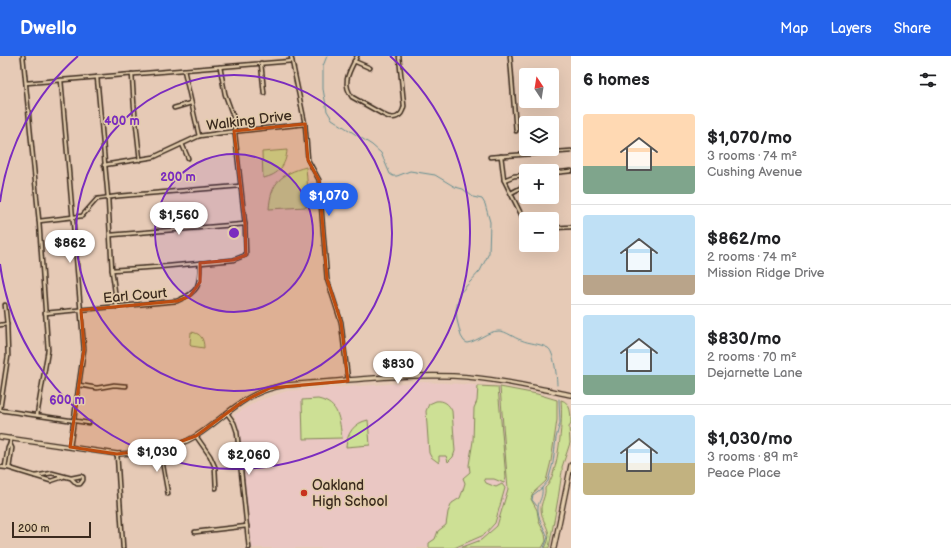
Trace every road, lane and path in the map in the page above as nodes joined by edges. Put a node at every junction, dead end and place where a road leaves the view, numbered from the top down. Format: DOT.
graph roads {
  1 [pos="23,56"];
  2 [pos="291,56"];
  3 [pos="357,56"];
  4 [pos="399,56"];
  5 [pos="510,56"];
  6 [pos="292,61"];
  7 [pos="354,61"];
  8 [pos="261,63"];
  9 [pos="220,67"];
  10 [pos="370,68"];
  11 [pos="184,70"];
  12 [pos="132,74"];
  13 [pos="97,78"];
  14 [pos="61,80"];
  15 [pos="26,83"];
  16 [pos="264,93"];
  17 [pos="191,103"];
  18 [pos="174,108"];
  19 [pos="305,124"];
  20 [pos="234,131"];
  21 [pos="516,131"];
  22 [pos="199,136"];
  23 [pos="182,144"];
  24 [pos="571,151"];
  25 [pos="501,156"];
  26 [pos="490,157"];
  27 [pos="188,158"];
  28 [pos="140,160"];
  29 [pos="104,166"];
  30 [pos="571,171"];
  31 [pos="559,172"];
  32 [pos="519,176"];
  33 [pos="504,180"];
  34 [pos="240,186"];
  35 [pos="519,189"];
  36 [pos="510,194"];
  37 [pos="108,198"];
  38 [pos="520,212"];
  39 [pos="73,217"];
  40 [pos="39,221"];
  41 [pos="245,224"];
  42 [pos="571,227"];
  43 [pos="559,228"];
  44 [pos="111,235"];
  45 [pos="200,263"];
  46 [pos="112,270"];
  47 [pos="5,305"];
  48 [pos="117,307"];
  49 [pos="81,310"];
  50 [pos="45,313"];
  51 [pos="7,324"];
  52 [pos="0,325"];
  53 [pos="348,380"];
  54 [pos="79,385"];
  55 [pos="126,386"];
  56 [pos="571,395"];
  57 [pos="0,410"];
  58 [pos="227,413"];
  59 [pos="37,415"];
  60 [pos="73,421"];
  61 [pos="90,423"];
  62 [pos="196,436"];
  63 [pos="0,437"];
  64 [pos="11,438"];
  65 [pos="10,444"];
  66 [pos="70,447"];
  67 [pos="160,450"];
  68 [pos="117,454"];
  69 [pos="571,465"];
  70 [pos="5,467"];
  71 [pos="0,468"];
  72 [pos="9,468"];
  73 [pos="35,476"];
  74 [pos="64,477"];
  75 [pos="71,478"];
  76 [pos="216,488"];
  77 [pos="168,494"];
  78 [pos="247,526"];
  79 [pos="195,532"];
  80 [pos="123,548"];
  81 [pos="250,548"];
  82 [pos="554,548"];
  1 -- 15 [label="street"];
  2 -- 6 [label="street"];
  3 -- 7 [label="street"];
  4 -- 7 [label="street"];
  5 -- 21 [label="street"];
  6 -- 8 [label="street"];
  6 -- 19 [label="street"];
  7 -- 10 [label="street"];
  8 -- 9 [label="street"];
  8 -- 16 [label="street"];
  9 -- 11 [label="street"];
  9 -- 20 [label="street"];
  11 -- 12 [label="street"];
  11 -- 17 [label="street"];
  12 -- 13 [label="street"];
  12 -- 28 [label="street"];
  13 -- 14 [label="street"];
  13 -- 29 [label="street"];
  14 -- 15 [label="street"];
  14 -- 39 [label="street"];
  15 -- 40 [label="street"];
  17 -- 18 [label="street"];
  17 -- 22 [label="street"];
  19 -- 20 [label="street, Walking Drive"];
  19 -- 53 [label="street"];
  20 -- 22 [label="street, Walking Drive"];
  20 -- 34 [label="street"];
  22 -- 23 [label="street, Walking Drive"];
  23 -- 27 [label="street"];
  23 -- 28 [label="street, Walking Drive"];
  24 -- 25 [label="street"];
  25 -- 26 [label="street"];
  25 -- 33 [label="street"];
  28 -- 29 [label="street, Walking Drive"];
  29 -- 37 [label="street"];
  30 -- 31 [label="street"];
  32 -- 33 [label="street"];
  33 -- 36 [label="street"];
  34 -- 37 [label="street"];
  34 -- 41 [label="street"];
  35 -- 36 [label="street"];
  36 -- 38 [label="street"];
  37 -- 39 [label="street"];
  37 -- 44 [label="street"];
  39 -- 40 [label="street"];
  39 -- 49 [label="street"];
  40 -- 50 [label="street"];
  41 -- 44 [label="street"];
  41 -- 45 [label="street"];
  42 -- 43 [label="street"];
  44 -- 46 [label="street"];
  45 -- 46 [label="street"];
  45 -- 48 [label="street, Earl Court"];
  46 -- 48 [label="street"];
  47 -- 51 [label="street"];
  48 -- 49 [label="street, Earl Court"];
  49 -- 50 [label="street, Earl Court"];
  49 -- 54 [label="street"];
  50 -- 59 [label="street"];
  51 -- 52 [label="street"];
  51 -- 57 [label="street"];
  53 -- 56 [label="main road"];
  53 -- 58 [label="main road"];
  54 -- 55 [label="street"];
  54 -- 60 [label="street"];
  57 -- 59 [label="street"];
  58 -- 62 [label="main road"];
  58 -- 78 [label="street"];
  59 -- 60 [label="street"];
  60 -- 61 [label="street"];
  60 -- 66 [label="street"];
  62 -- 67 [label="main road"];
  62 -- 76 [label="street"];
  63 -- 64 [label="main road"];
  64 -- 65 [label="street"];
  64 -- 66 [label="main road"];
  65 -- 70 [label="street"];
  65 -- 72 [label="street"];
  66 -- 68 [label="main road"];
  67 -- 68 [label="main road"];
  67 -- 77 [label="street"];
  68 -- 80 [label="street"];
  69 -- 82 [label="main road"];
  70 -- 71 [label="street"];
  70 -- 72 [label="street"];
  72 -- 73 [label="street"];
  73 -- 74 [label="street"];
  73 -- 74 [label="street"];
  74 -- 75 [label="street"];
  78 -- 79 [label="street"];
  78 -- 81 [label="street"];
}
